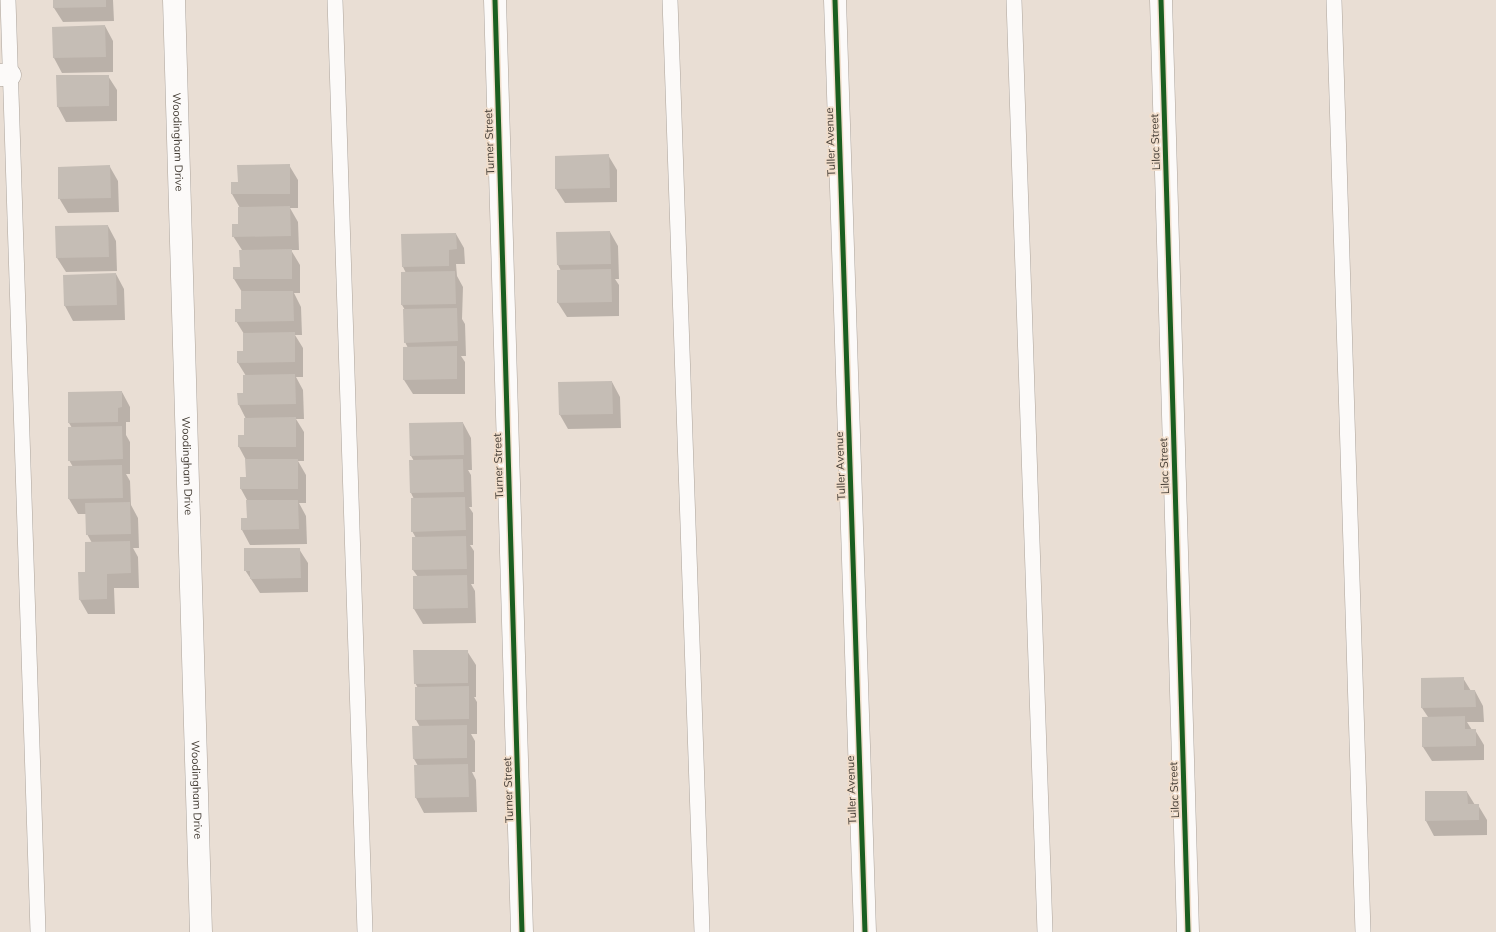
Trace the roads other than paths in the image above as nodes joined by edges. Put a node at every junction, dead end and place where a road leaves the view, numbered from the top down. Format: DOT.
graph roads {
  1 [pos="8,0"];
  2 [pos="174,0"];
  3 [pos="336,0"];
  4 [pos="495,0"];
  5 [pos="670,0"];
  6 [pos="835,0"];
  7 [pos="1014,0"];
  8 [pos="1160,0"];
  9 [pos="1334,0"];
  10 [pos="5,75"];
  11 [pos="38,932"];
  12 [pos="201,932"];
  13 [pos="365,932"];
  14 [pos="522,932"];
  15 [pos="702,932"];
  16 [pos="865,932"];
  17 [pos="1045,932"];
  18 [pos="1188,932"];
  19 [pos="1363,932"];
  1 -- 10 [label="lane"];
  2 -- 12 [label="street, Woodingham Drive"];
  3 -- 13 [label="lane"];
  4 -- 14 [label="street, Turner Street"];
  5 -- 15 [label="lane"];
  6 -- 16 [label="street, Tuller Avenue"];
  7 -- 17 [label="lane"];
  8 -- 18 [label="street, Lilac Street"];
  9 -- 19 [label="lane"];
  10 -- 11 [label="lane"];
}
